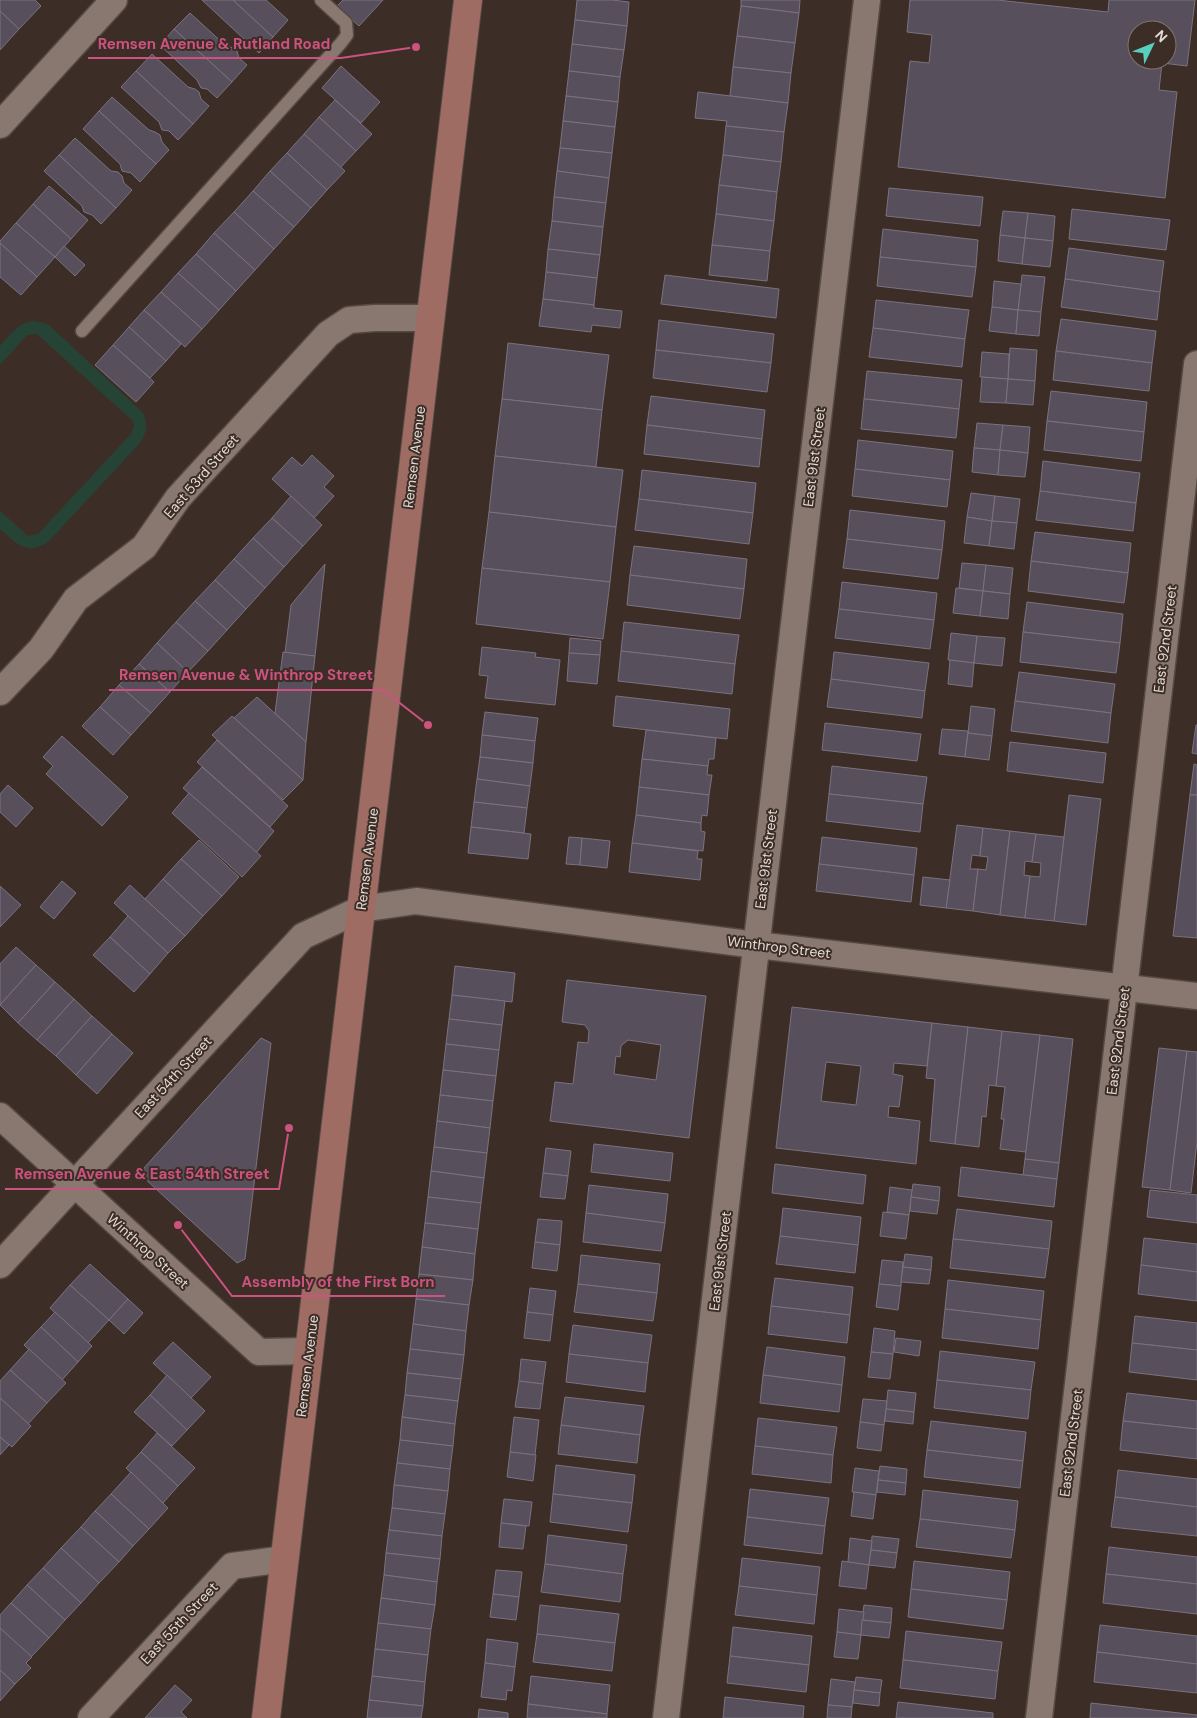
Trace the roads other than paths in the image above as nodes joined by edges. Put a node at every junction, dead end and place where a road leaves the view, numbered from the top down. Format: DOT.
graph roads {
  1 [pos="114,0"];
  2 [pos="321,0"];
  3 [pos="468,0"];
  4 [pos="867,0"];
  5 [pos="0,125"];
  6 [pos="430,318"];
  7 [pos="82,331"];
  8 [pos="1197,364"];
  9 [pos="0,692"];
  10 [pos="361,909"];
  11 [pos="756,944"];
  12 [pos="1124,987"];
  13 [pos="1197,996"];
  14 [pos="0,1116"];
  15 [pos="74,1183"];
  16 [pos="0,1265"];
  17 [pos="309,1351"];
  18 [pos="284,1559"];
  19 [pos="91,1718"];
  20 [pos="266,1718"];
  21 [pos="666,1718"];
  22 [pos="1039,1718"];
  1 -- 5 [label="street"];
  2 -- 7 [label="lane"];
  3 -- 6 [label="main road, Remsen Avenue"];
  4 -- 11 [label="street, East 91st Street"];
  6 -- 9 [label="street, East 53rd Street"];
  6 -- 10 [label="main road, Remsen Avenue"];
  8 -- 12 [label="street, East 92nd Street"];
  10 -- 11 [label="street, Winthrop Street"];
  10 -- 15 [label="street, East 54th Street"];
  10 -- 17 [label="main road, Remsen Avenue"];
  11 -- 12 [label="street, Winthrop Street"];
  11 -- 21 [label="street, East 91st Street"];
  12 -- 13 [label="street, Winthrop Street"];
  12 -- 22 [label="street, East 92nd Street"];
  14 -- 15 [label="street, Winthrop Street"];
  15 -- 16 [label="street, East 54th Street"];
  15 -- 17 [label="street, Winthrop Street"];
  17 -- 18 [label="main road, Remsen Avenue"];
  18 -- 19 [label="street, East 55th Street"];
  18 -- 20 [label="main road, Remsen Avenue"];
}
